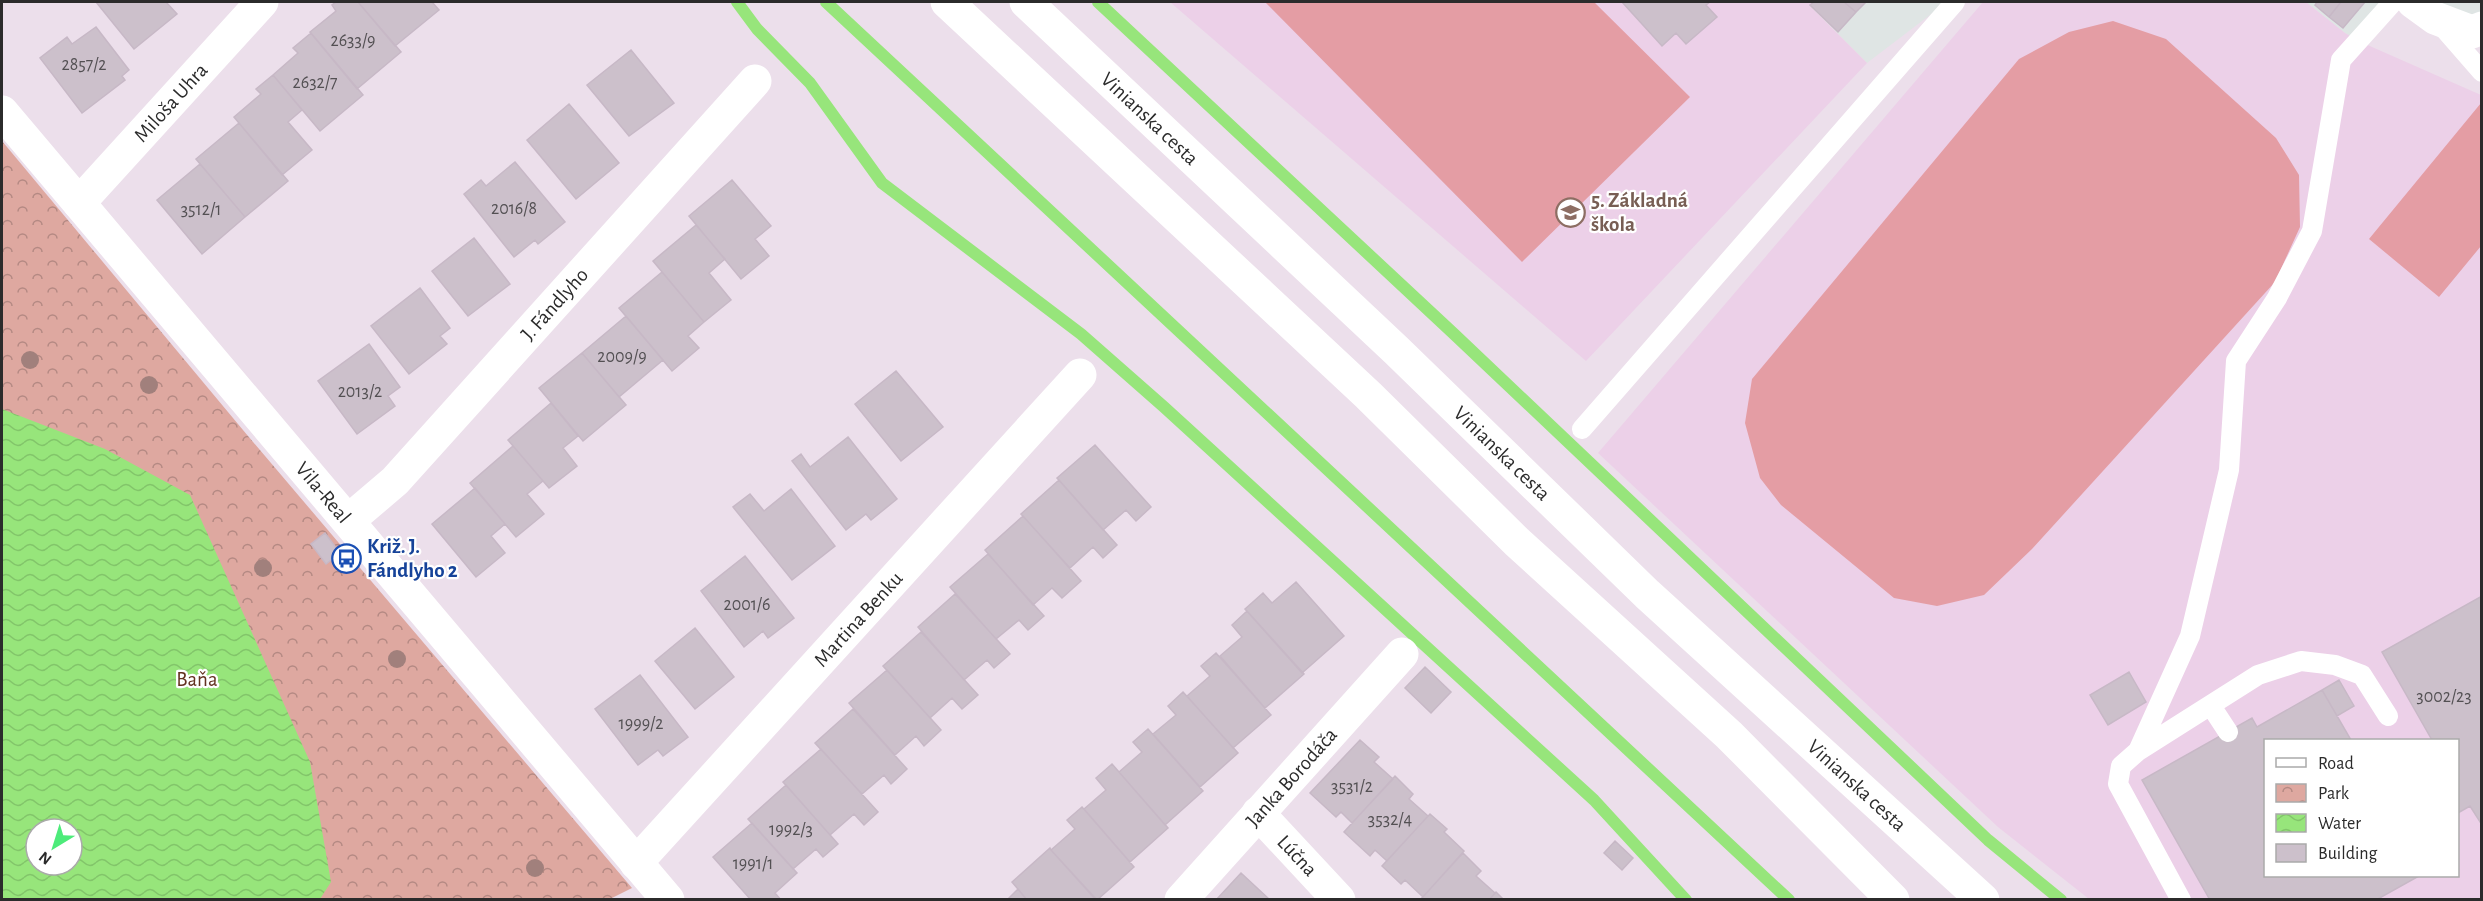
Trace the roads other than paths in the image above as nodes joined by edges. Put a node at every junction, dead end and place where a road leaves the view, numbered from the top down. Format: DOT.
graph roads {
  1 [pos="262,2"];
  2 [pos="947,2"];
  3 [pos="1026,2"];
  4 [pos="1955,2"];
  5 [pos="2393,2"];
  6 [pos="2424,10"];
  7 [pos="2481,28"];
  8 [pos="2481,72"];
  9 [pos="755,81"];
  10 [pos="2,112"];
  11 [pos="79,203"];
  12 [pos="1080,375"];
  13 [pos="1582,429"];
  14 [pos="348,521"];
  15 [pos="1402,654"];
  16 [pos="2211,706"];
  17 [pos="2388,716"];
  18 [pos="2228,732"];
  19 [pos="2138,751"];
  20 [pos="1258,813"];
  21 [pos="636,863"];
  22 [pos="668,900"];
  23 [pos="1181,900"];
  24 [pos="1339,900"];
  25 [pos="1893,900"];
  26 [pos="1983,900"];
  27 [pos="2181,900"];
  1 -- 11 [label="street, Miloša Uhra"];
  2 -- 25 [label="street"];
  3 -- 26 [label="street, Vinianska cesta"];
  4 -- 13 [label="lane"];
  5 -- 19 [label="lane"];
  6 -- 7 [label="street"];
  6 -- 8 [label="lane"];
  9 -- 14 [label="street, J. Fándlyho"];
  10 -- 11 [label="street, Vila-Real"];
  11 -- 14 [label="street, Vila-Real"];
  12 -- 21 [label="street, Martina Benku"];
  14 -- 21 [label="street, Vila-Real"];
  15 -- 20 [label="street, Janka Borodáča"];
  16 -- 17 [label="lane"];
  16 -- 18 [label="lane"];
  16 -- 19 [label="lane"];
  19 -- 27 [label="lane"];
  20 -- 23 [label="street, Janka Borodáča"];
  20 -- 24 [label="street, Lúčna"];
  21 -- 22 [label="street, Vila-Real"];
}
